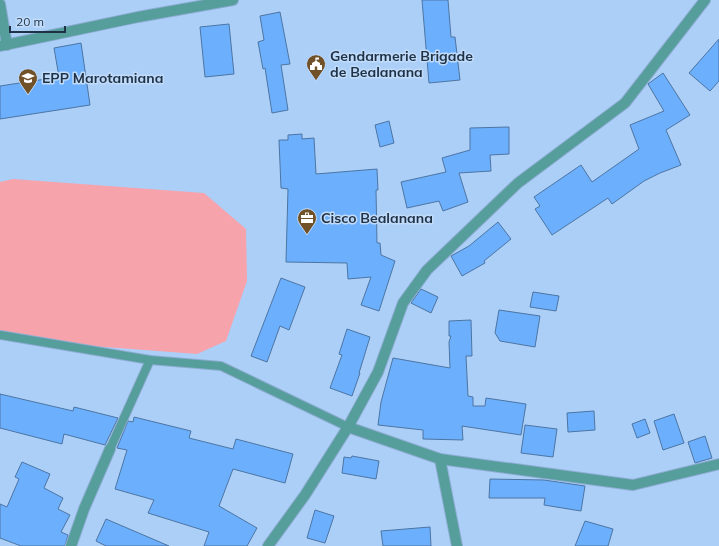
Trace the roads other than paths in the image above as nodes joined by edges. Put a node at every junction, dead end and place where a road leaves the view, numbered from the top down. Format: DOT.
graph roads {
  1 [pos="233,0"];
  2 [pos="705,0"];
  3 [pos="0,4"];
  4 [pos="4,46"];
  5 [pos="0,335"];
  6 [pos="150,360"];
  7 [pos="348,427"];
  8 [pos="110,449"];
  9 [pos="440,459"];
  10 [pos="719,464"];
  11 [pos="71,546"];
  12 [pos="268,546"];
  13 [pos="457,546"];
  1 -- 4 [label="street"];
  2 -- 7 [label="street"];
  3 -- 4 [label="street"];
  5 -- 6 [label="lane"];
  6 -- 7 [label="lane"];
  6 -- 8 [label="lane"];
  7 -- 9 [label="street"];
  7 -- 12 [label="street"];
  8 -- 11 [label="street"];
  9 -- 10 [label="street"];
  9 -- 13 [label="street"];
}
